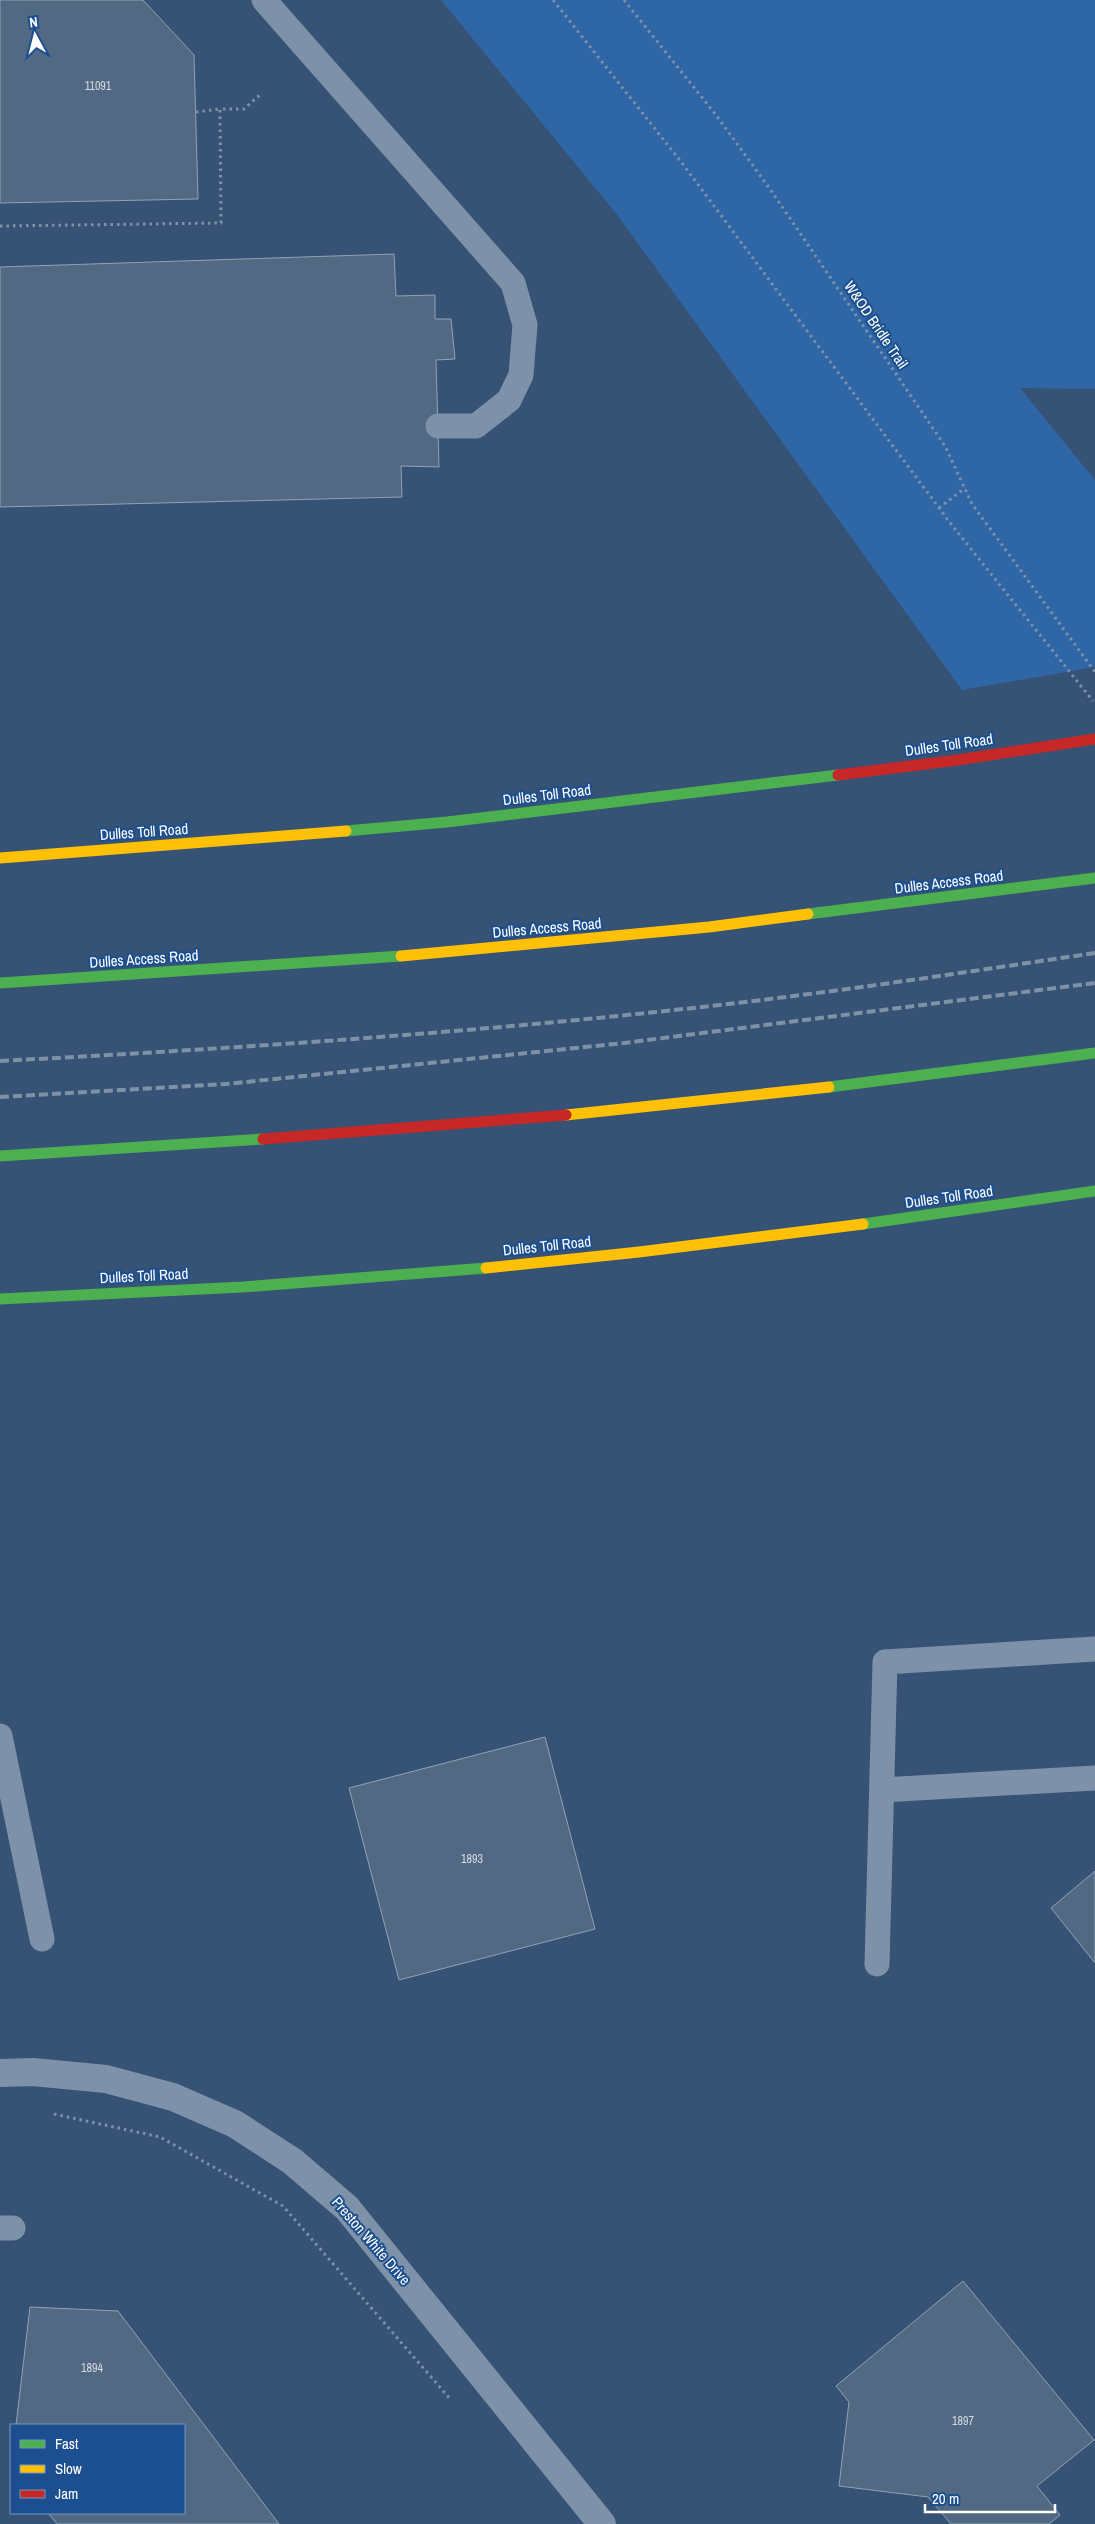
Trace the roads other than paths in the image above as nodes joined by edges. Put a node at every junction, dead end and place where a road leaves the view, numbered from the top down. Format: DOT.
graph roads {
  1 [pos="264,0"];
  2 [pos="438,426"];
  3 [pos="1095,739"];
  4 [pos="0,858"];
  5 [pos="1095,878"];
  6 [pos="0,983"];
  7 [pos="1095,1053"];
  8 [pos="0,1156"];
  9 [pos="1095,1191"];
  10 [pos="0,1299"];
  11 [pos="1095,1649"];
  12 [pos="0,1736"];
  13 [pos="1095,1778"];
  14 [pos="882,1790"];
  15 [pos="42,1939"];
  16 [pos="877,1964"];
  17 [pos="0,2073"];
  18 [pos="602,2524"];
  1 -- 2 [label="lane"];
  3 -- 4 [label="highway, Dulles Toll Road"];
  5 -- 6 [label="highway, Dulles Access Road"];
  7 -- 8 [label="highway"];
  9 -- 10 [label="highway, Dulles Toll Road"];
  11 -- 14 [label="lane"];
  12 -- 15 [label="lane"];
  13 -- 14 [label="lane"];
  14 -- 16 [label="lane"];
  17 -- 18 [label="street, Preston White Drive"];
}
